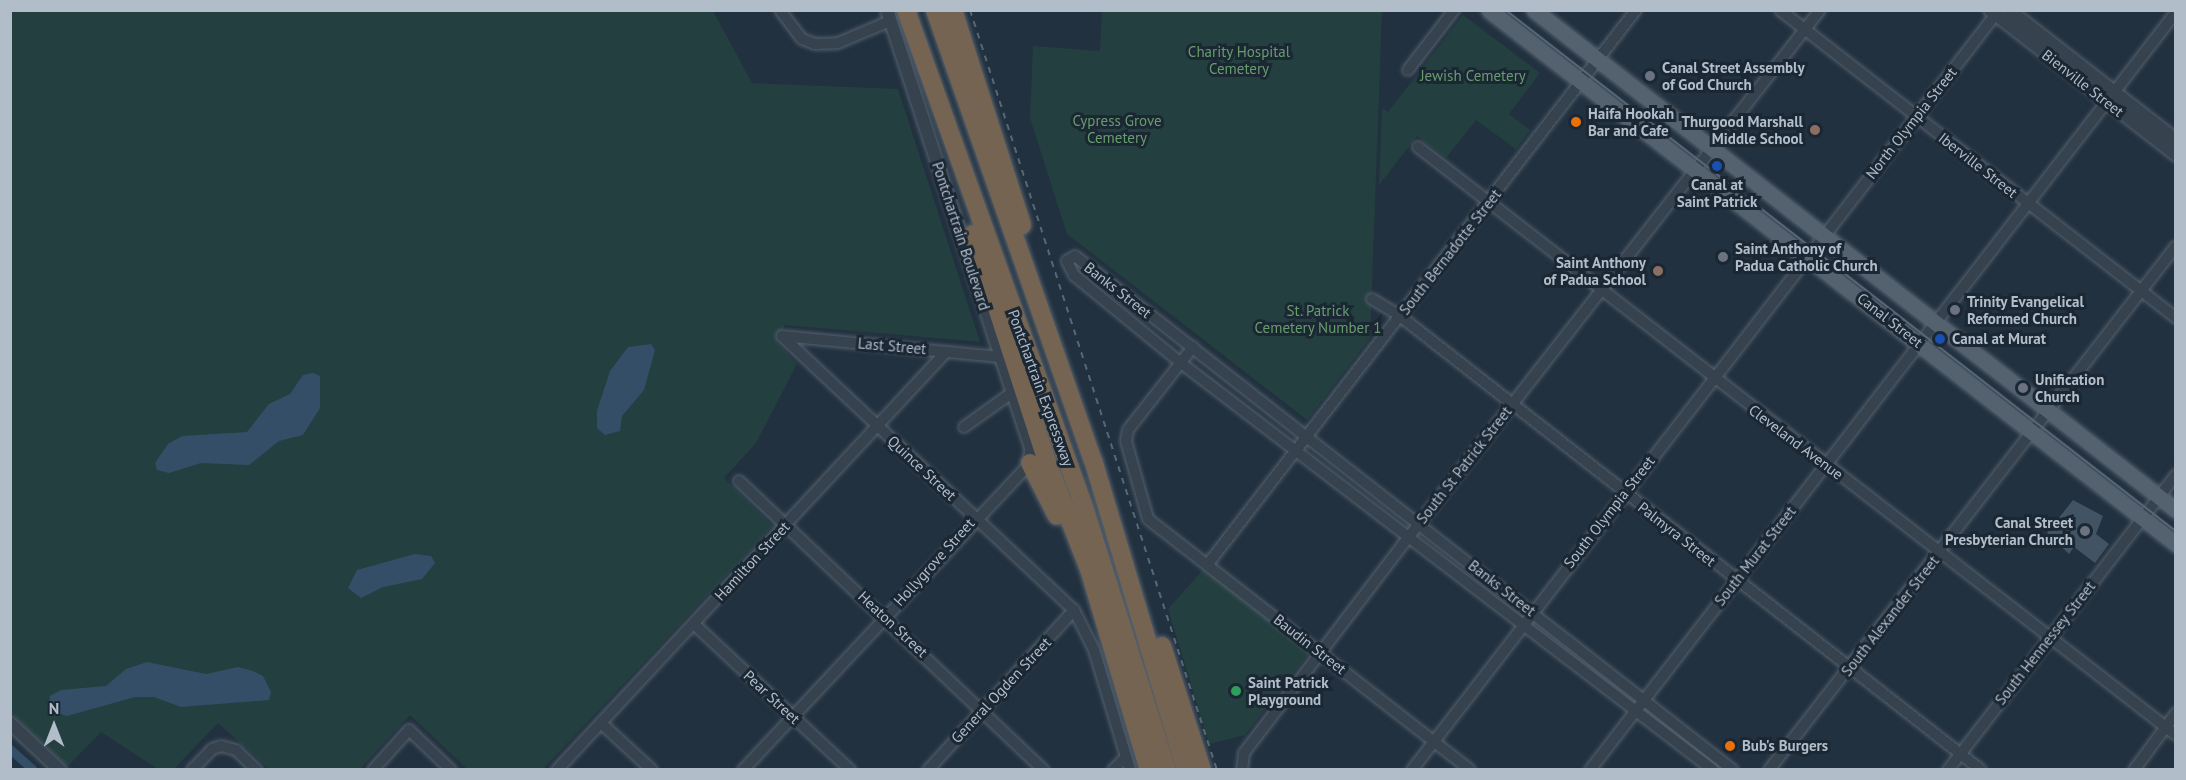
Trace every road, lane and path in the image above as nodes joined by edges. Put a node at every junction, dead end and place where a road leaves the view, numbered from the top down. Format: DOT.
graph roads {
  1 [pos="780,10"];
  2 [pos="935,10"];
  3 [pos="953,10"];
  4 [pos="1454,10"];
  5 [pos="1489,10"];
  6 [pos="1534,10"];
  7 [pos="1636,10"];
  8 [pos="1780,10"];
  9 [pos="1820,10"];
  10 [pos="2009,10"];
  11 [pos="1995,12"];
  12 [pos="2175,12"];
  13 [pos="889,16"];
  14 [pos="909,19"];
  15 [pos="1805,30"];
  16 [pos="1598,59"];
  17 [pos="1408,70"];
  18 [pos="1581,81"];
  19 [pos="1630,85"];
  20 [pos="2110,97"];
  21 [pos="1613,106"];
  22 [pos="1915,117"];
  23 [pos="949,132"];
  24 [pos="2175,140"];
  25 [pos="1418,147"];
  26 [pos="1712,149"];
  27 [pos="2175,155"];
  28 [pos="1695,170"];
  29 [pos="1489,202"];
  30 [pos="2028,204"];
  31 [pos="1824,237"];
  32 [pos="2175,246"];
  33 [pos="1808,256"];
  34 [pos="1027,276"];
  35 [pos="1880,281"];
  36 [pos="1602,290"];
  37 [pos="2140,290"];
  38 [pos="1372,299"];
  39 [pos="1865,301"];
  40 [pos="1142,308"];
  41 [pos="1400,316"];
  42 [pos="2175,318"];
  43 [pos="1131,322"];
  44 [pos="1933,323"];
  45 [pos="782,336"];
  46 [pos="1918,341"];
  47 [pos="1193,347"];
  48 [pos="946,352"];
  49 [pos="1002,357"];
  50 [pos="1180,363"];
  51 [pos="1712,377"];
  52 [pos="1013,392"];
  53 [pos="1512,403"];
  54 [pos="2046,411"];
  55 [pos="878,426"];
  56 [pos="964,427"];
  57 [pos="2029,432"];
  58 [pos="1307,435"];
  59 [pos="1297,448"];
  60 [pos="1030,463"];
  61 [pos="1826,465"];
  62 [pos="2175,475"];
  63 [pos="738,481"];
  64 [pos="1624,493"];
  65 [pos="2159,496"];
  66 [pos="2175,510"];
  67 [pos="975,517"];
  68 [pos="2142,518"];
  69 [pos="1419,523"];
  70 [pos="786,525"];
  71 [pos="1411,534"];
  72 [pos="2175,544"];
  73 [pos="1941,550"];
  74 [pos="1127,564"];
  75 [pos="1208,564"];
  76 [pos="1736,580"];
  77 [pos="1074,610"];
  78 [pos="1532,611"];
  79 [pos="886,617"];
  80 [pos="1522,623"];
  81 [pos="694,624"];
  82 [pos="2048,638"];
  83 [pos="1321,652"];
  84 [pos="1117,662"];
  85 [pos="1850,668"];
  86 [pos="1645,699"];
  87 [pos="1637,709"];
  88 [pos="984,710"];
  89 [pos="2175,713"];
  90 [pos="792,716"];
  91 [pos="10,723"];
  92 [pos="601,723"];
  93 [pos="2165,726"];
  94 [pos="2175,735"];
  95 [pos="1434,741"];
  96 [pos="1960,754"];
  97 [pos="1126,757"];
  98 [pos="1240,767"];
  99 [pos="60,770"];
  100 [pos="192,770"];
  101 [pos="257,770"];
  102 [pos="373,770"];
  103 [pos="451,770"];
  104 [pos="557,770"];
  105 [pos="652,770"];
  106 [pos="743,770"];
  107 [pos="850,770"];
  108 [pos="928,770"];
  109 [pos="1044,770"];
  110 [pos="1113,770"];
  111 [pos="1130,770"];
  112 [pos="1149,770"];
  113 [pos="1167,770"];
  114 [pos="1186,770"];
  115 [pos="1202,770"];
  116 [pos="1412,770"];
  117 [pos="1470,770"];
  118 [pos="1590,770"];
  119 [pos="1713,770"];
  120 [pos="1732,770"];
  121 [pos="1769,770"];
  122 [pos="1948,770"];
  123 [pos="1981,770"];
  124 [pos="2134,770"];
  1 -- 13 [label="street"];
  2 -- 34 [label="highway, Pontchartrain Expressway"];
  3 -- 34 [label="highway"];
  4 -- 17 [label="street"];
  5 -- 18 [label="main road, Canal Street"];
  6 -- 16 [label="main road, Canal Street"];
  7 -- 16 [label="street, South Bernadotte Street"];
  8 -- 15 [label="street, Iberville Street"];
  9 -- 15 [label="street, South St Patrick Street"];
  10 -- 20 [label="street, Bienville Street"];
  11 -- 20 [label="street, Bienville Street"];
  11 -- 22 [label="street, North Olympia Street"];
  12 -- 20 [label="street, South Murat Street"];
  13 -- 49 [label="street, Pontchartrain Boulevard"];
  14 -- 23 [label="highway, Pontchartrain Expressway"];
  15 -- 22 [label="street, Iberville Street"];
  15 -- 26 [label="street, South St Patrick Street"];
  16 -- 18 [label="street, South Bernadotte Street"];
  16 -- 19 [label="main road, Canal Street"];
  18 -- 21 [label="main road, Canal Street"];
  18 -- 29 [label="street, South Bernadotte Street"];
  19 -- 21 [label="main road"];
  19 -- 26 [label="main road, Canal Street"];
  20 -- 24 [label="street, Bienville Street"];
  20 -- 27 [label="street, Bienville Street"];
  20 -- 30 [label="street, South Murat Street"];
  21 -- 28 [label="main road, Canal Street"];
  22 -- 30 [label="street, Iberville Street"];
  22 -- 31 [label="street, North Olympia Street"];
  23 -- 84 [label="highway"];
  23 -- 113 [label="highway, Pontchartrain Expressway"];
  25 -- 29 [label="street, Cleveland Avenue"];
  26 -- 28 [label="street, South St Patrick Street"];
  26 -- 31 [label="main road, Canal Street"];
  28 -- 33 [label="main road, Canal Street"];
  28 -- 36 [label="street, South St Patrick Street"];
  29 -- 36 [label="street, Cleveland Avenue"];
  29 -- 41 [label="street, South Bernadotte Street"];
  30 -- 37 [label="street, Iberville Street"];
  30 -- 44 [label="street, South Murat Street"];
  31 -- 33 [label="street, North Olympia Street"];
  31 -- 35 [label="main road, Canal Street"];
  32 -- 37 [label="street, South Alexander Street"];
  33 -- 39 [label="main road, Canal Street"];
  33 -- 51 [label="street, South Olympia Street"];
  34 -- 74 [label="highway, Pontchartrain Expressway"];
  35 -- 39 [label="main road"];
  35 -- 44 [label="main road, Canal Street"];
  36 -- 51 [label="street, Cleveland Avenue"];
  36 -- 53 [label="street, South St Patrick Street"];
  37 -- 42 [label="street, Iberville Street"];
  37 -- 54 [label="street, South Alexander Street"];
  38 -- 41 [label="street, Palmyra Street"];
  39 -- 46 [label="main road, Canal Street"];
  40 -- 43 [label="street"];
  40 -- 43 [label="street, Banks Street"];
  40 -- 47 [label="street, Banks Street"];
  41 -- 53 [label="street, Palmyra Street"];
  41 -- 58 [label="street, South Bernadotte Street"];
  43 -- 50 [label="street, Banks Street"];
  44 -- 46 [label="street, South Murat Street"];
  44 -- 54 [label="main road, Canal Street"];
  45 -- 48 [label="street, Last Street"];
  45 -- 55 [label="street, Quince Street"];
  46 -- 57 [label="main road, Canal Street"];
  46 -- 61 [label="street, South Murat Street"];
  47 -- 50 [label="street"];
  47 -- 58 [label="street, Banks Street"];
  48 -- 49 [label="street, Last Street"];
  48 -- 55 [label="street, Hamilton Street"];
  49 -- 52 [label="street, Pontchartrain Boulevard"];
  50 -- 59 [label="street, Banks Street"];
  50 -- 75 [label="street, Baudin Street"];
  51 -- 61 [label="street, Cleveland Avenue"];
  51 -- 64 [label="street, South Olympia Street"];
  52 -- 56 [label="street"];
  52 -- 60 [label="street, Pontchartrain Boulevard"];
  53 -- 64 [label="street, Palmyra Street"];
  53 -- 69 [label="street, South St Patrick Street"];
  54 -- 57 [label="street, South Alexander Street"];
  54 -- 65 [label="main road, Canal Street"];
  55 -- 67 [label="street, Quince Street"];
  55 -- 70 [label="street, Hamilton Street"];
  57 -- 68 [label="main road, Canal Street"];
  57 -- 73 [label="street, South Alexander Street"];
  58 -- 59 [label="street, South Bernadotte Street"];
  58 -- 69 [label="street, Banks Street"];
  59 -- 71 [label="street, Banks Street"];
  59 -- 75 [label="street, South Bernadotte Street"];
  60 -- 67 [label="street, Hollygrove Street"];
  60 -- 84 [label="highway"];
  61 -- 73 [label="street, Cleveland Avenue"];
  61 -- 76 [label="street, South Murat Street"];
  62 -- 65 [label="street, South Hennessey Street"];
  63 -- 70 [label="street, Heaton Street"];
  64 -- 76 [label="street, Palmyra Street"];
  64 -- 78 [label="street, South Olympia Street"];
  65 -- 66 [label="main road, Canal Street"];
  65 -- 68 [label="street, South Hennessey Street"];
  67 -- 77 [label="street, Quince Street"];
  67 -- 79 [label="street, Hollygrove Street"];
  68 -- 72 [label="main road, Canal Street"];
  68 -- 82 [label="street, South Hennessey Street"];
  69 -- 71 [label="street, South St Patrick Street"];
  69 -- 78 [label="street, Banks Street"];
  70 -- 79 [label="street, Heaton Street"];
  70 -- 81 [label="street, Hamilton Street"];
  71 -- 80 [label="street, Banks Street"];
  71 -- 83 [label="street, South St Patrick Street"];
  73 -- 82 [label="street, Cleveland Avenue"];
  73 -- 85 [label="street, South Alexander Street"];
  74 -- 114 [label="highway, Pontchartrain Expressway"];
  74 -- 115 [label="highway"];
  75 -- 83 [label="street, Baudin Street"];
  76 -- 85 [label="street, Palmyra Street"];
  76 -- 86 [label="street, South Murat Street"];
  77 -- 88 [label="street, General Ogden Street"];
  77 -- 97 [label="street, Quince Street"];
  78 -- 80 [label="street, South Olympia Street"];
  78 -- 86 [label="street, Banks Street"];
  79 -- 88 [label="street, Heaton Street"];
  79 -- 90 [label="street, Hollygrove Street"];
  80 -- 87 [label="street, Banks Street"];
  80 -- 95 [label="street, South Olympia Street"];
  81 -- 90 [label="street, Pear Street"];
  81 -- 92 [label="street, Hamilton Street"];
  82 -- 93 [label="street, Cleveland Avenue"];
  82 -- 96 [label="street, South Hennessey Street"];
  83 -- 95 [label="street, Baudin Street"];
  83 -- 98 [label="street, South St Patrick Street"];
  84 -- 112 [label="highway"];
  85 -- 96 [label="street, Palmyra Street"];
  85 -- 121 [label="street, South Alexander Street"];
  86 -- 87 [label="street, South Murat Street"];
  86 -- 120 [label="street, Banks Street"];
  87 -- 118 [label="street, South Murat Street"];
  87 -- 119 [label="street, Banks Street"];
  88 -- 108 [label="street, General Ogden Street"];
  88 -- 109 [label="street, Heaton Street"];
  89 -- 93 [label="street"];
  90 -- 106 [label="street, Hollygrove Street"];
  90 -- 107 [label="street, Pear Street"];
  91 -- 99 [label="street"];
  92 -- 104 [label="street, Hamilton Street"];
  92 -- 105 [label="street"];
  93 -- 94 [label="street, Cleveland Avenue"];
  93 -- 124 [label="street"];
  95 -- 116 [label="street, South Olympia Street"];
  95 -- 117 [label="street, Baudin Street"];
  96 -- 122 [label="street, South Hennessey Street"];
  96 -- 123 [label="street, Palmyra Street"];
  97 -- 110 [label="street"];
  97 -- 111 [label="street, Quince Street"];
  100 -- 101 [label="street"];
  102 -- 103 [label="street"];
}
